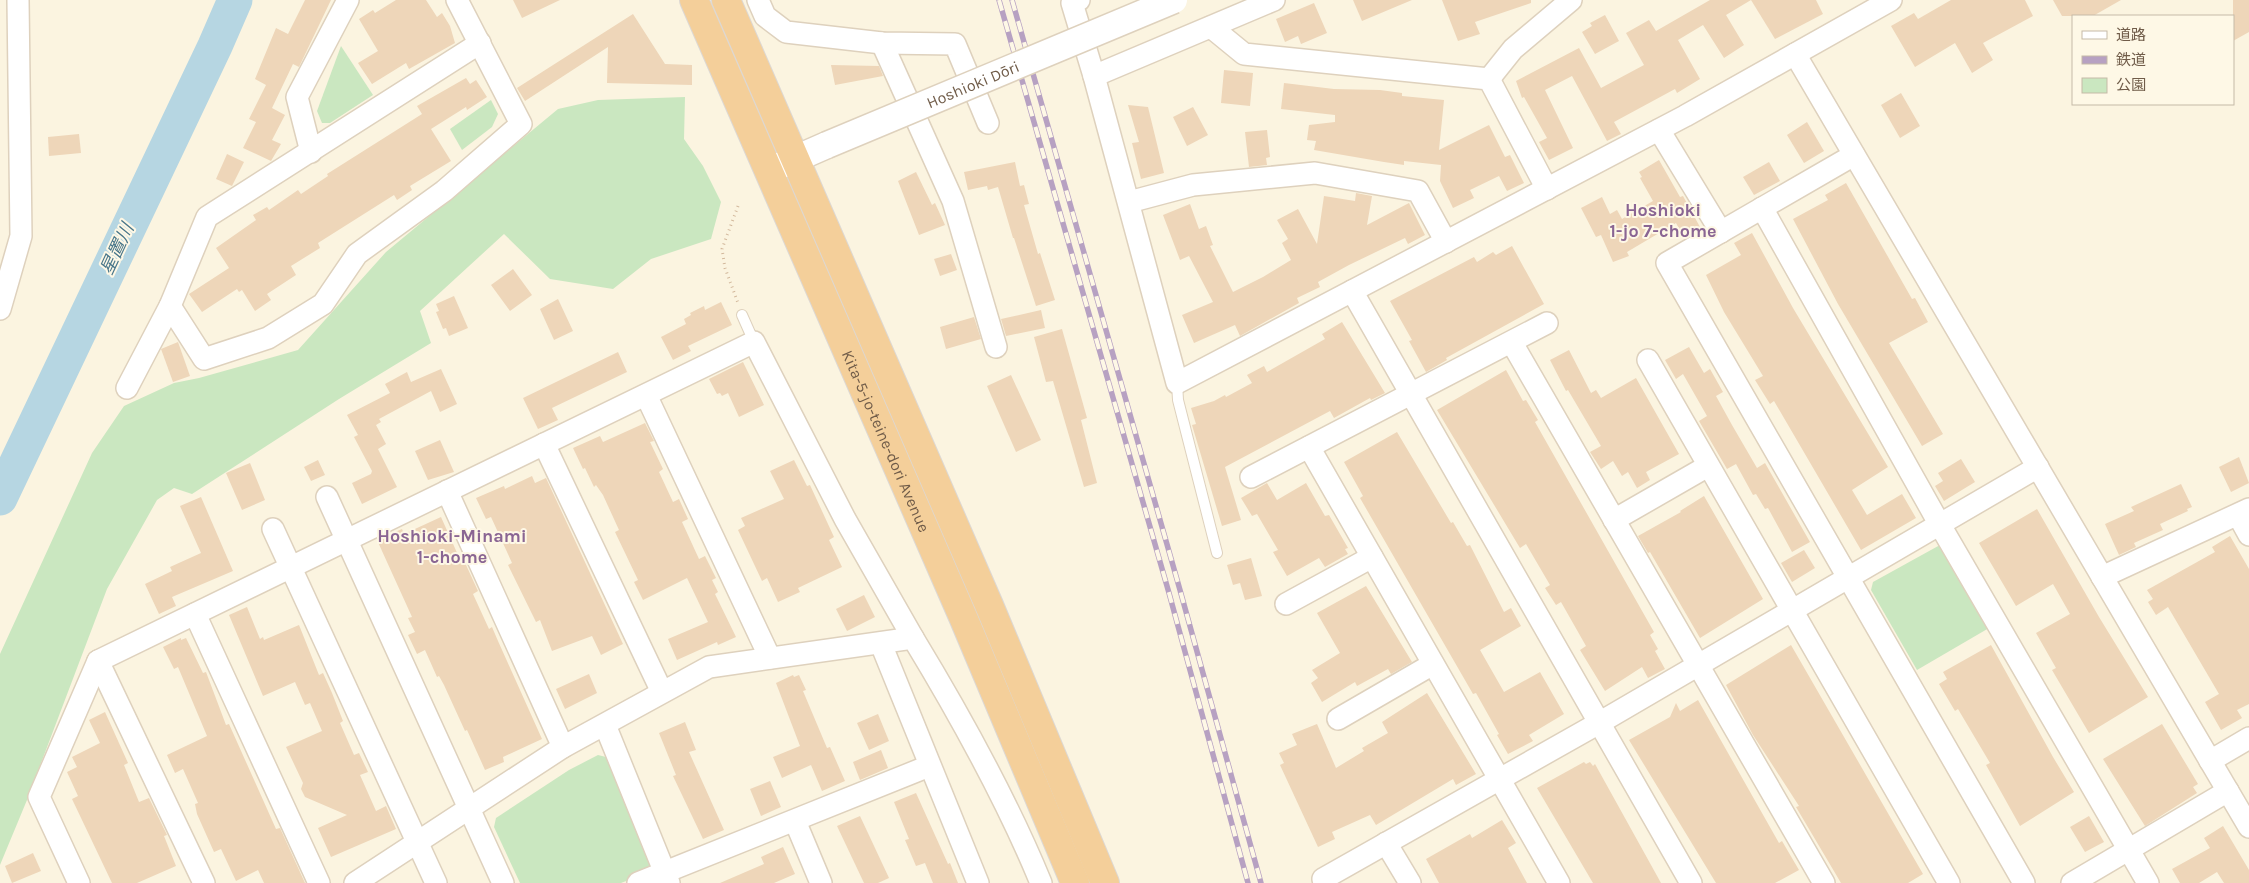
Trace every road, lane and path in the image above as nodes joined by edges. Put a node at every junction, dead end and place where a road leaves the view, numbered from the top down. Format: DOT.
graph roads {
  1 [pos="18,0"];
  2 [pos="348,0"];
  3 [pos="457,0"];
  4 [pos="694,0"];
  5 [pos="726,0"];
  6 [pos="758,0"];
  7 [pos="1079,0"];
  8 [pos="1174,0"];
  9 [pos="1274,0"];
  10 [pos="1571,0"];
  11 [pos="1891,0"];
  12 [pos="1211,27"];
  13 [pos="480,43"];
  14 [pos="882,43"];
  15 [pos="1795,54"];
  16 [pos="1094,76"];
  17 [pos="1489,79"];
  18 [pos="988,123"];
  19 [pos="1659,130"];
  20 [pos="311,152"];
  21 [pos="1854,155"];
  22 [pos="796,158"];
  23 [pos="770,170"];
  24 [pos="1547,189"];
  25 [pos="1129,202"];
  26 [pos="738,206"];
  27 [pos="1762,208"];
  28 [pos="1721,232"];
  29 [pos="1446,242"];
  30 [pos="1352,291"];
  31 [pos="170,306"];
  32 [pos="0,309"];
  33 [pos="742,315"];
  34 [pos="1546,323"];
  35 [pos="754,342"];
  36 [pos="1512,343"];
  37 [pos="996,347"];
  38 [pos="1648,360"];
  39 [pos="1178,383"];
  40 [pos="127,388"];
  41 [pos="646,394"];
  42 [pos="1411,394"];
  43 [pos="544,444"];
  44 [pos="1310,447"];
  45 [pos="1708,466"];
  46 [pos="2038,467"];
  47 [pos="1251,477"];
  48 [pos="447,491"];
  49 [pos="327,496"];
  50 [pos="2243,512"];
  51 [pos="1614,520"];
  52 [pos="1940,525"];
  53 [pos="273,529"];
  54 [pos="2249,535"];
  55 [pos="347,540"];
  56 [pos="1217,553"];
  57 [pos="1372,556"];
  58 [pos="291,568"];
  59 [pos="1848,577"];
  60 [pos="2102,577"];
  61 [pos="1286,604"];
  62 [pos="1791,611"];
  63 [pos="195,614"];
  64 [pos="913,638"];
  65 [pos="880,644"];
  66 [pos="770,658"];
  67 [pos="98,661"];
  68 [pos="1433,664"];
  69 [pos="1698,665"];
  70 [pos="662,692"];
  71 [pos="1338,719"];
  72 [pos="1599,723"];
  73 [pos="605,725"];
  74 [pos="2249,738"];
  75 [pos="563,748"];
  76 [pos="2210,760"];
  77 [pos="930,766"];
  78 [pos="1499,779"];
  79 [pos="2228,791"];
  80 [pos="469,808"];
  81 [pos="795,820"];
  82 [pos="2249,826"];
  83 [pos="417,842"];
  84 [pos="1386,843"];
  85 [pos="2129,850"];
  86 [pos="667,877"];
  87 [pos="79,883"];
  88 [pos="204,883"];
  89 [pos="319,883"];
  90 [pos="355,883"];
  91 [pos="436,883"];
  92 [pos="503,883"];
  93 [pos="638,883"];
  94 [pos="821,883"];
  95 [pos="978,883"];
  96 [pos="1041,883"];
  97 [pos="1074,883"];
  98 [pos="1105,883"];
  99 [pos="1324,883"];
  100 [pos="1410,883"];
  101 [pos="1559,883"];
  102 [pos="1691,883"];
  103 [pos="1824,883"];
  104 [pos="1948,883"];
  105 [pos="2024,883"];
  106 [pos="2072,883"];
  107 [pos="2148,883"];
  1 -- 32 [label="street"];
  2 -- 20 [label="street"];
  3 -- 13 [label="street"];
  4 -- 23 [label="highway, Kita-5-jo-teine-dori Avenue"];
  5 -- 22 [label="highway, Kita-5-jo-teine-dori Avenue"];
  6 -- 14 [label="street"];
  7 -- 16 [label="street"];
  8 -- 22 [label="street, Hoshioki Dōri, bridge"];
  9 -- 12 [label="street"];
  10 -- 17 [label="street"];
  11 -- 15 [label="street"];
  12 -- 16 [label="street"];
  12 -- 17 [label="street"];
  13 -- 20 [label="street"];
  13 -- 31 [label="street"];
  14 -- 18 [label="street"];
  14 -- 37 [label="street"];
  15 -- 19 [label="street"];
  15 -- 21 [label="street"];
  16 -- 25 [label="street"];
  17 -- 24 [label="street"];
  19 -- 24 [label="street"];
  19 -- 28 [label="street"];
  20 -- 31 [label="street"];
  21 -- 27 [label="street"];
  21 -- 46 [label="street"];
  22 -- 23 [label="street, Hoshioki Dōri"];
  22 -- 98 [label="highway, Kita-5-jo-teine-dori Avenue"];
  23 -- 97 [label="highway, Kita-5-jo-teine-dori Avenue"];
  24 -- 29 [label="street"];
  25 -- 29 [label="street"];
  25 -- 39 [label="street"];
  26 -- 33 [label="path"];
  27 -- 28 [label="street"];
  27 -- 52 [label="street"];
  28 -- 59 [label="street"];
  29 -- 30 [label="street"];
  30 -- 39 [label="street"];
  30 -- 42 [label="street"];
  31 -- 40 [label="street"];
  33 -- 35 [label="lane"];
  34 -- 36 [label="street"];
  35 -- 41 [label="street"];
  35 -- 64 [label="street"];
  36 -- 42 [label="street"];
  36 -- 51 [label="street"];
  38 -- 45 [label="street"];
  39 -- 56 [label="lane"];
  41 -- 43 [label="street"];
  41 -- 66 [label="street"];
  42 -- 44 [label="street"];
  42 -- 72 [label="street"];
  43 -- 48 [label="street"];
  43 -- 70 [label="street"];
  44 -- 47 [label="street"];
  44 -- 57 [label="street"];
  45 -- 51 [label="street"];
  45 -- 62 [label="street"];
  46 -- 52 [label="street"];
  46 -- 60 [label="street"];
  48 -- 55 [label="street"];
  48 -- 75 [label="street"];
  49 -- 55 [label="street"];
  50 -- 54 [label="street"];
  50 -- 60 [label="street"];
  51 -- 69 [label="street"];
  52 -- 59 [label="street"];
  52 -- 85 [label="street"];
  53 -- 58 [label="street"];
  55 -- 58 [label="street"];
  55 -- 80 [label="street"];
  57 -- 61 [label="street"];
  57 -- 68 [label="street"];
  58 -- 63 [label="street"];
  58 -- 83 [label="street"];
  59 -- 62 [label="street"];
  59 -- 105 [label="street"];
  60 -- 76 [label="street"];
  62 -- 69 [label="street"];
  62 -- 104 [label="street"];
  63 -- 67 [label="street"];
  63 -- 89 [label="street"];
  64 -- 65 [label="street"];
  64 -- 96 [label="street"];
  65 -- 66 [label="street"];
  65 -- 77 [label="street"];
  66 -- 70 [label="street"];
  67 -- 87 [label="street"];
  67 -- 88 [label="street"];
  68 -- 71 [label="street"];
  68 -- 78 [label="street"];
  69 -- 72 [label="street"];
  69 -- 103 [label="street"];
  70 -- 73 [label="street"];
  72 -- 78 [label="street"];
  72 -- 102 [label="street"];
  73 -- 75 [label="street"];
  73 -- 86 [label="street"];
  74 -- 76 [label="street"];
  75 -- 80 [label="street"];
  76 -- 79 [label="street"];
  77 -- 81 [label="street"];
  77 -- 95 [label="street"];
  78 -- 84 [label="street"];
  78 -- 101 [label="street"];
  79 -- 82 [label="street"];
  79 -- 85 [label="street"];
  80 -- 83 [label="street"];
  80 -- 92 [label="street"];
  81 -- 86 [label="street"];
  81 -- 94 [label="street"];
  83 -- 90 [label="street"];
  83 -- 91 [label="street"];
  84 -- 99 [label="street"];
  84 -- 100 [label="street"];
  85 -- 106 [label="street"];
  85 -- 107 [label="street"];
  86 -- 93 [label="street"];
}
